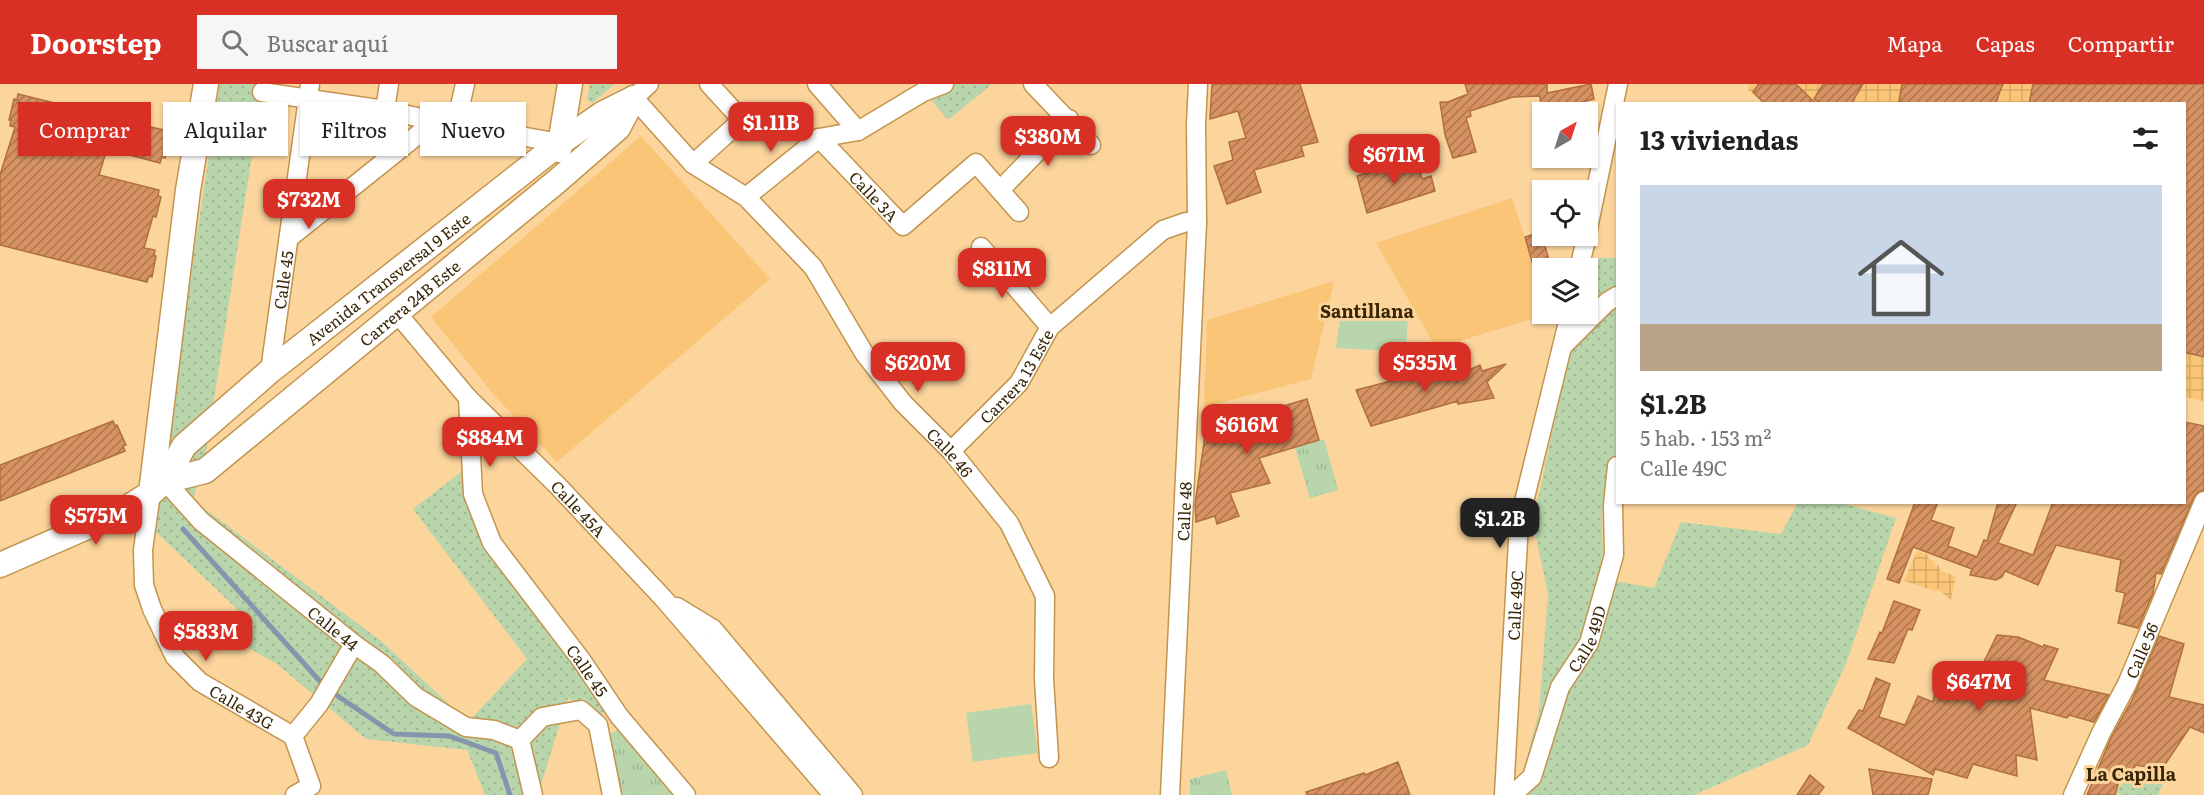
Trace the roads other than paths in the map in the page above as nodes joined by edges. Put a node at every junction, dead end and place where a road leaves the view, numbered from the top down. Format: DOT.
graph roads {
  1 [pos="206,84"];
  2 [pos="389,84"];
  3 [pos="465,84"];
  4 [pos="570,84"];
  5 [pos="709,84"];
  6 [pos="817,84"];
  7 [pos="944,84"];
  8 [pos="1033,84"];
  9 [pos="1198,84"];
  10 [pos="1618,84"];
  11 [pos="920,88"];
  12 [pos="309,91"];
  13 [pos="641,91"];
  14 [pos="262,92"];
  15 [pos="352,102"];
  16 [pos="386,102"];
  17 [pos="461,102"];
  18 [pos="1069,120"];
  19 [pos="858,131"];
  20 [pos="420,133"];
  21 [pos="526,137"];
  22 [pos="819,138"];
  23 [pos="560,143"];
  24 [pos="1091,145"];
  25 [pos="693,164"];
  26 [pos="1598,181"];
  27 [pos="556,182"];
  28 [pos="1001,189"];
  29 [pos="746,197"];
  30 [pos="1019,212"];
  31 [pos="1197,223"];
  32 [pos="289,238"];
  33 [pos="981,247"];
  34 [pos="1616,297"];
  35 [pos="396,313"];
  36 [pos="1567,324"];
  37 [pos="1050,327"];
  38 [pos="1562,347"];
  39 [pos="270,371"];
  40 [pos="468,398"];
  41 [pos="951,451"];
  42 [pos="1616,476"];
  43 [pos="158,487"];
  44 [pos="2204,501"];
  45 [pos="0,565"];
  46 [pos="706,636"];
  47 [pos="354,644"];
  48 [pos="619,716"];
  49 [pos="598,725"];
  50 [pos="293,736"];
  51 [pos="520,740"];
  52 [pos="1049,758"];
  53 [pos="303,791"];
  54 [pos="533,795"];
  55 [pos="612,795"];
  56 [pos="686,795"];
  57 [pos="833,795"];
  58 [pos="853,795"];
  59 [pos="1170,795"];
  60 [pos="1504,795"];
  61 [pos="1512,795"];
  62 [pos="2073,795"];
  1 -- 43 [label="main road"];
  2 -- 16 [label="street"];
  3 -- 17 [label="street"];
  4 -- 23 [label="main road"];
  5 -- 25 [label="street"];
  6 -- 19 [label="street"];
  7 -- 11 [label="street"];
  8 -- 18 [label="street"];
  9 -- 31 [label="street, Calle 48"];
  10 -- 26 [label="street"];
  11 -- 19 [label="street"];
  12 -- 14 [label="street"];
  12 -- 15 [label="street"];
  12 -- 32 [label="street, Calle 45"];
  13 -- 23 [label="main road, Avenida Transversal 9 Este"];
  13 -- 25 [label="street, Calle 46"];
  13 -- 27 [label="main road, Carrera 24B Este"];
  18 -- 24 [label="street"];
  18 -- 28 [label="street"];
  19 -- 22 [label="street"];
  20 -- 32 [label="street"];
  21 -- 23 [label="street"];
  22 -- 28 [label="street, Calle 3A"];
  22 -- 29 [label="street"];
  23 -- 27 [label="main road"];
  23 -- 39 [label="main road, Avenida Transversal 9 Este"];
  25 -- 29 [label="street, Calle 46"];
  27 -- 35 [label="main road, Carrera 24B Este"];
  28 -- 30 [label="street"];
  29 -- 41 [label="street, Calle 46"];
  31 -- 37 [label="street, Carrera 13 Este"];
  31 -- 59 [label="street, Calle 48"];
  32 -- 39 [label="street, Calle 45"];
  33 -- 37 [label="street"];
  34 -- 38 [label="street"];
  35 -- 40 [label="street, Calle 45A"];
  35 -- 43 [label="main road, Carrera 24B Este"];
  36 -- 38 [label="street, Calle 49C"];
  37 -- 41 [label="street, Carrera 13 Este"];
  38 -- 60 [label="street, Calle 49C"];
  39 -- 43 [label="main road, Avenida Transversal 9 Este"];
  40 -- 46 [label="street, Calle 45A"];
  40 -- 48 [label="street, Calle 45"];
  41 -- 52 [label="street, Calle 46"];
  42 -- 61 [label="street, Calle 49D"];
  43 -- 45 [label="main road, Carrera 24B Este"];
  43 -- 47 [label="street, Calle 44"];
  43 -- 50 [label="street, Calle 43G"];
  44 -- 62 [label="street, Calle 56"];
  46 -- 57 [label="street, Calle 45A"];
  46 -- 58 [label="street, Calle 45A"];
  47 -- 50 [label="street"];
  47 -- 51 [label="street, Calle 44"];
  48 -- 49 [label="street"];
  48 -- 56 [label="street, Calle 45"];
  49 -- 51 [label="street"];
  49 -- 55 [label="street"];
  50 -- 53 [label="street, Calle 43G"];
  51 -- 54 [label="street"];
}
